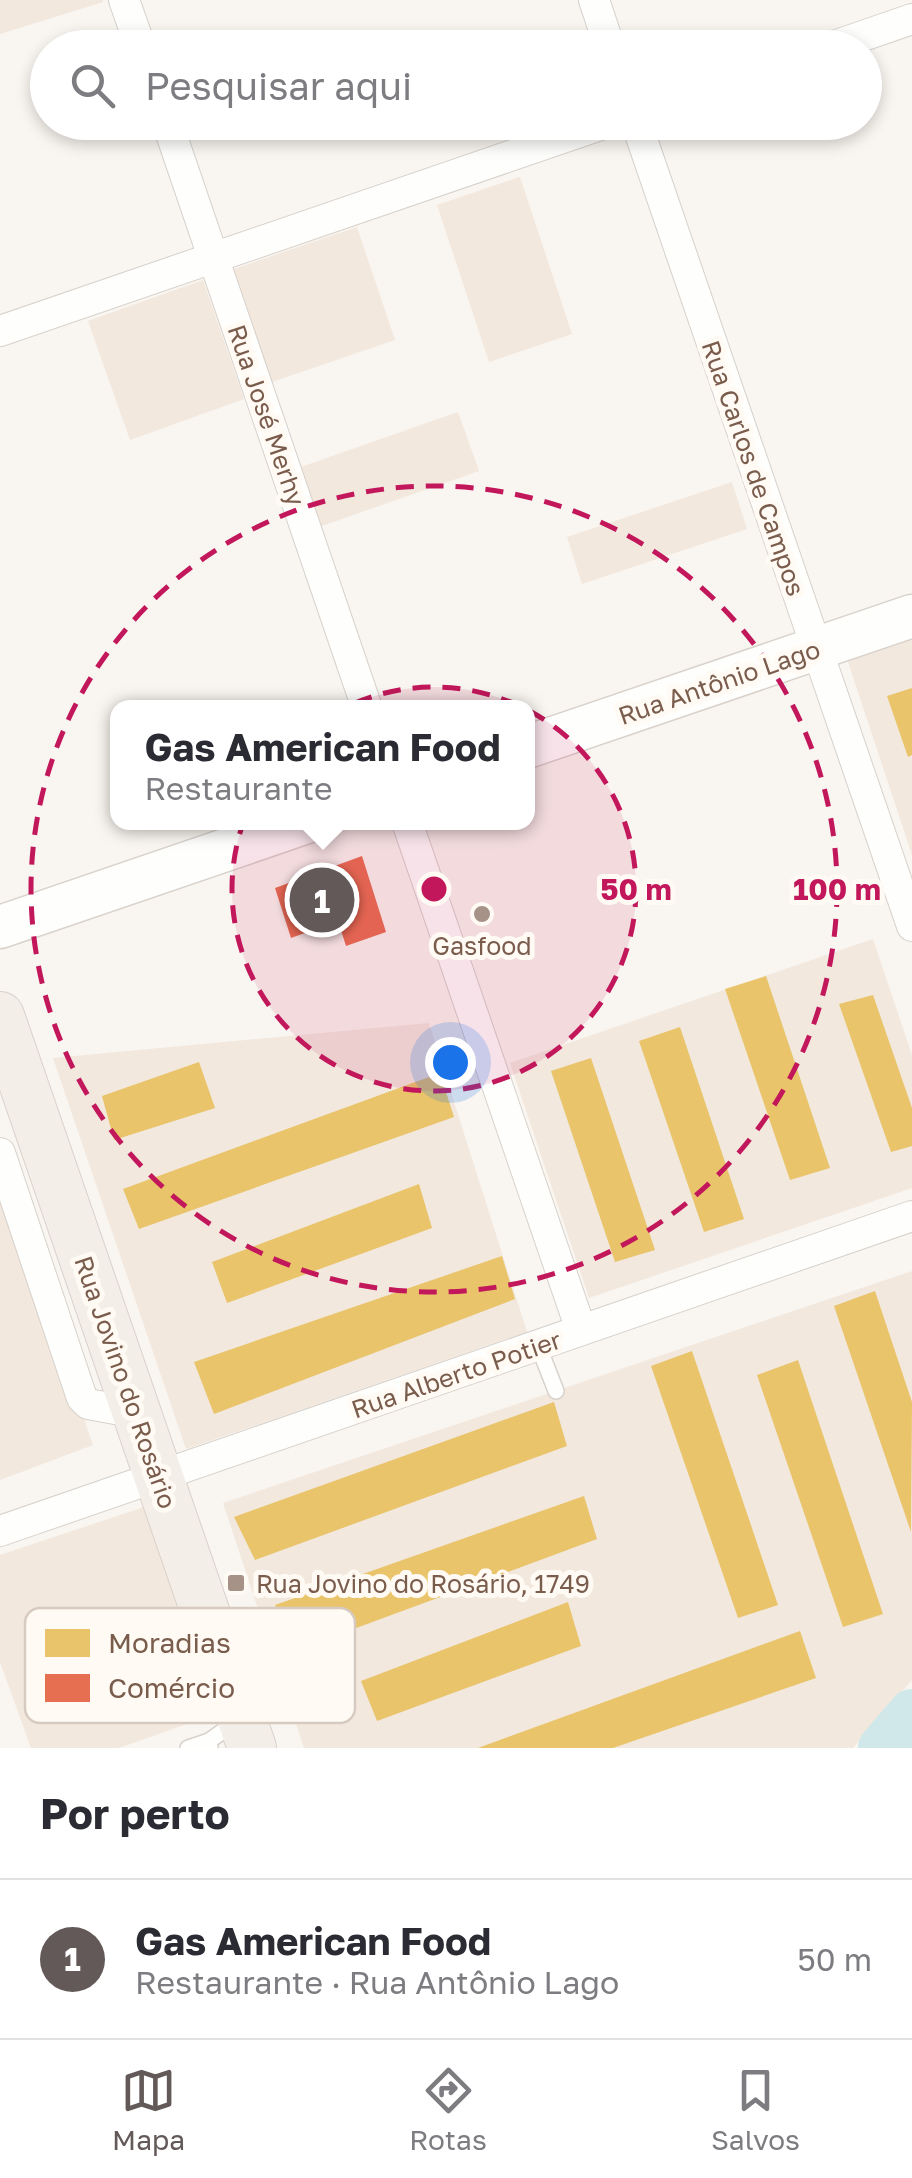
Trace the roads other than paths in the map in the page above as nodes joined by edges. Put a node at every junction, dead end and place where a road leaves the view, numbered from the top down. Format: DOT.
graph roads {
  1 [pos="124,0"];
  2 [pos="594,0"];
  3 [pos="912,18"];
  4 [pos="135,30"];
  5 [pos="604,30"];
  6 [pos="878,30"];
  7 [pos="172,140"];
  8 [pos="557,140"];
  9 [pos="642,140"];
  10 [pos="213,258"];
  11 [pos="0,331"];
  12 [pos="912,616"];
  13 [pos="816,648"];
  14 [pos="365,700"];
  15 [pos="535,744"];
  16 [pos="284,830"];
  17 [pos="410,830"];
  18 [pos="912,926"];
  19 [pos="0,928"];
  20 [pos="0,1016"];
  21 [pos="16,1122"];
  22 [pos="0,1153"];
  23 [pos="912,1216"];
  24 [pos="581,1330"];
  25 [pos="538,1346"];
  26 [pos="556,1391"];
  27 [pos="137,1413"];
  28 [pos="158,1476"];
  29 [pos="0,1531"];
  30 [pos="193,1608"];
  31 [pos="228,1739"];
  32 [pos="188,1748"];
  1 -- 4 [label="street"];
  2 -- 5 [label="street"];
  3 -- 6 [label="street"];
  7 -- 10 [label="street, Rua José Merhy"];
  8 -- 10 [label="street"];
  9 -- 13 [label="street, Rua Carlos de Campos"];
  10 -- 11 [label="street"];
  10 -- 14 [label="street, Rua José Merhy"];
  12 -- 13 [label="street, Rua Antônio Lago"];
  13 -- 15 [label="street, Rua Antônio Lago"];
  13 -- 18 [label="street, Rua Carlos de Campos"];
  16 -- 19 [label="street"];
  17 -- 24 [label="street"];
  20 -- 21 [label="main road, Rua Jovino do Rosário"];
  21 -- 27 [label="main road, Rua Jovino do Rosário"];
  22 -- 27 [label="street"];
  23 -- 24 [label="street, Rua Alberto Potier"];
  24 -- 25 [label="street, Rua Alberto Potier"];
  25 -- 26 [label="lane"];
  25 -- 28 [label="street, Rua Alberto Potier"];
  27 -- 28 [label="main road, Rua Jovino do Rosário"];
  28 -- 29 [label="street, Rua Alberto Potier"];
  28 -- 30 [label="main road, Rua Jovino do Rosário"];
  31 -- 32 [label="lane"];
}
